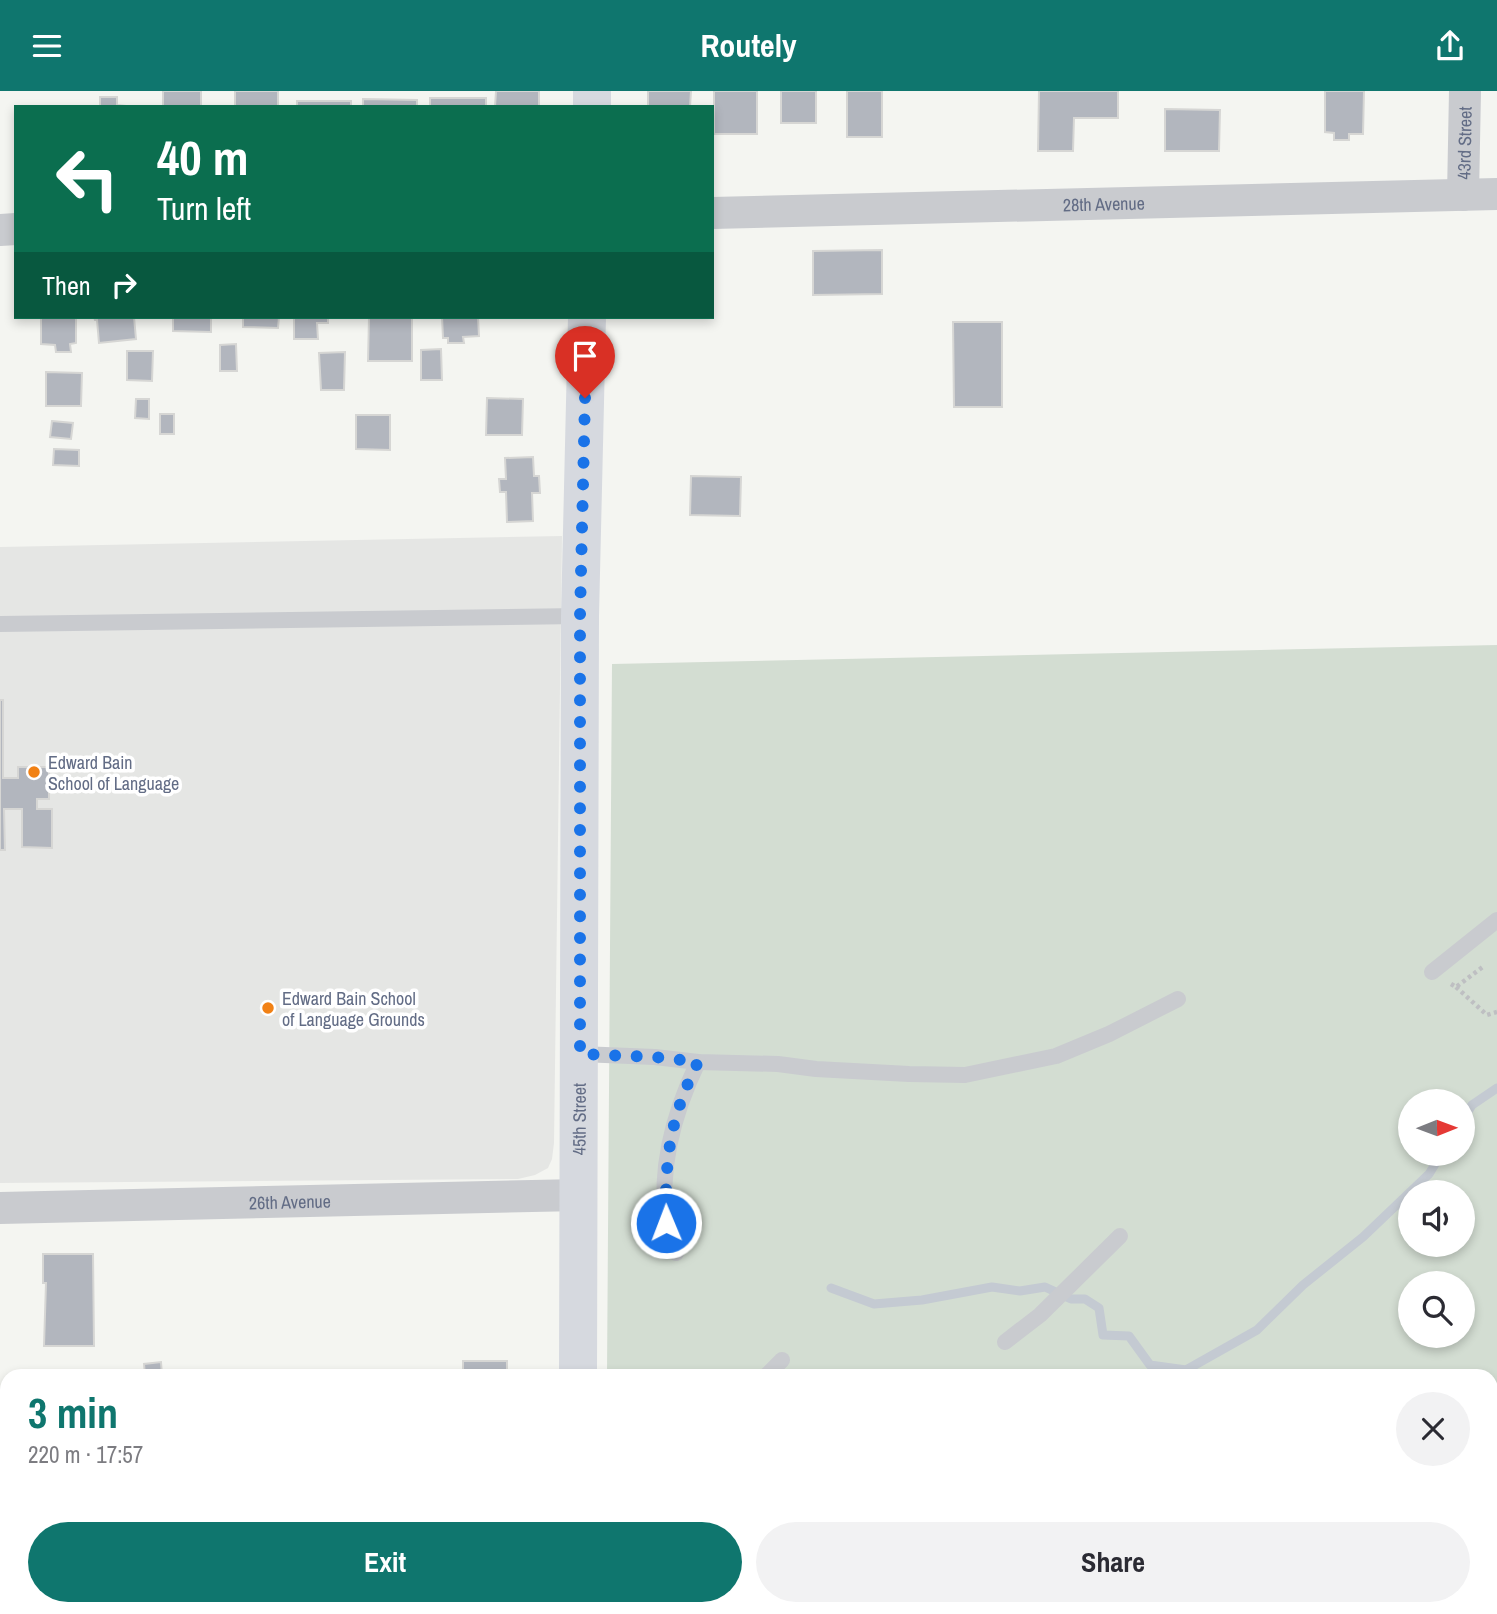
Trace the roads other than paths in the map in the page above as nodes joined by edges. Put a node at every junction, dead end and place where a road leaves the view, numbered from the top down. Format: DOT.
graph roads {
  1 [pos="1465,91"];
  2 [pos="1497,194"];
  3 [pos="1463,195"];
  4 [pos="714,213"];
  5 [pos="587,319"];
  6 [pos="580,616"];
  7 [pos="0,625"];
  8 [pos="1497,920"];
  9 [pos="1432,972"];
  10 [pos="1178,999"];
  11 [pos="580,1054"];
  12 [pos="698,1062"];
  13 [pos="580,1195"];
  14 [pos="0,1208"];
  15 [pos="1120,1236"];
  16 [pos="676,1253"];
  17 [pos="1005,1342"];
  18 [pos="782,1360"];
  19 [pos="578,1369"];
  20 [pos="773,1369"];
  1 -- 3 [label="street, 43rd Street"];
  2 -- 3 [label="street, 28th Avenue"];
  3 -- 4 [label="street, 28th Avenue"];
  5 -- 6 [label="street, 45th Street"];
  6 -- 7 [label="lane"];
  6 -- 11 [label="street, 45th Street"];
  8 -- 9 [label="lane"];
  10 -- 12 [label="lane"];
  11 -- 12 [label="lane"];
  11 -- 13 [label="street, 45th Street"];
  12 -- 16 [label="lane"];
  13 -- 14 [label="street, 26th Avenue"];
  13 -- 19 [label="street, 45th Street"];
  15 -- 17 [label="lane"];
  18 -- 20 [label="lane"];
}
